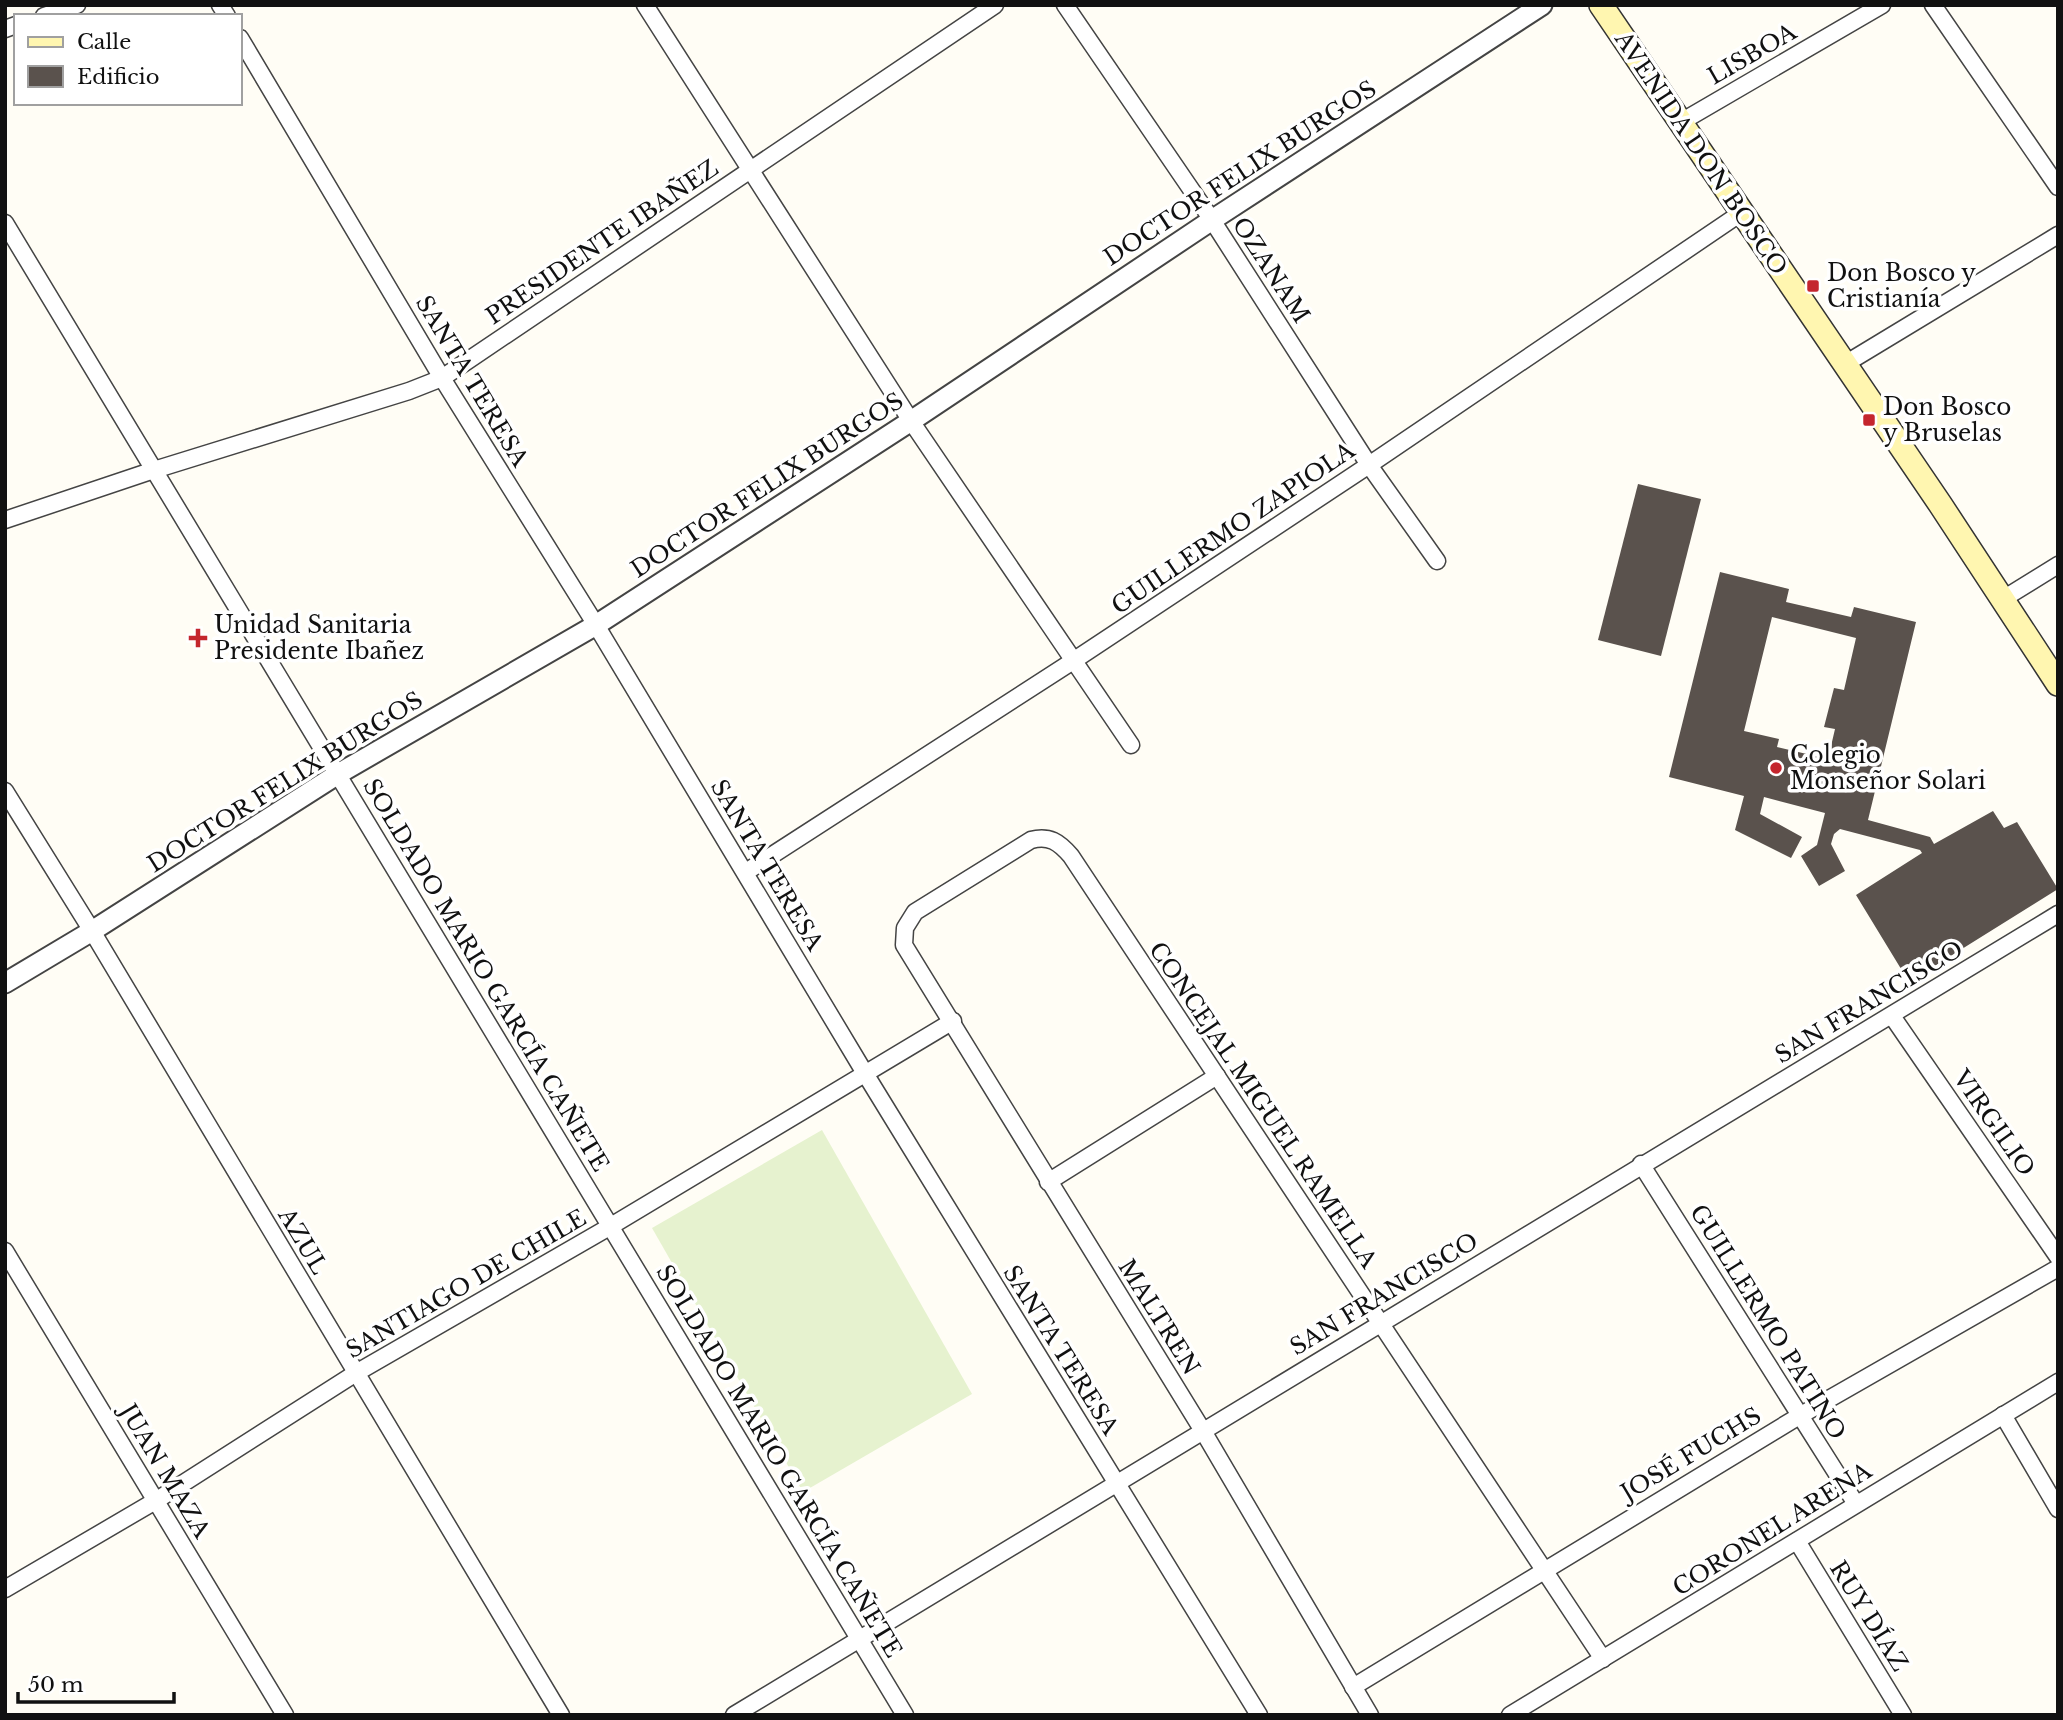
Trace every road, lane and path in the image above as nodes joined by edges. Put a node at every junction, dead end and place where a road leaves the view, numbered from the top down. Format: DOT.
graph roads {
  1 [pos="77,5"];
  2 [pos="645,5"];
  3 [pos="995,5"];
  4 [pos="1065,5"];
  5 [pos="1542,5"];
  6 [pos="1601,5"];
  7 [pos="1882,5"];
  8 [pos="1933,5"];
  9 [pos="50,14"];
  10 [pos="242,41"];
  11 [pos="1681,122"];
  12 [pos="749,170"];
  13 [pos="2058,187"];
  14 [pos="1741,213"];
  15 [pos="1212,220"];
  16 [pos="5,223"];
  17 [pos="2058,236"];
  18 [pos="1845,364"];
  19 [pos="442,378"];
  20 [pos="911,421"];
  21 [pos="1368,465"];
  22 [pos="154,470"];
  23 [pos="5,520"];
  24 [pos="1437,561"];
  25 [pos="2058,565"];
  26 [pos="2003,599"];
  27 [pos="596,625"];
  28 [pos="1073,661"];
  29 [pos="2058,684"];
  30 [pos="1131,745"];
  31 [pos="338,774"];
  32 [pos="5,791"];
  33 [pos="1071,856"];
  34 [pos="746,873"];
  35 [pos="2058,914"];
  36 [pos="92,931"];
  37 [pos="5,984"];
  38 [pos="1892,1016"];
  39 [pos="953,1021"];
  40 [pos="866,1075"];
  41 [pos="1217,1076"];
  42 [pos="1641,1164"];
  43 [pos="1048,1182"];
  44 [pos="611,1226"];
  45 [pos="5,1251"];
  46 [pos="2058,1257"];
  47 [pos="2058,1268"];
  48 [pos="1381,1323"];
  49 [pos="356,1373"];
  50 [pos="2058,1382"];
  51 [pos="1801,1415"];
  52 [pos="2003,1415"];
  53 [pos="1203,1432"];
  54 [pos="1116,1483"];
  55 [pos="157,1500"];
  56 [pos="1856,1504"];
  57 [pos="2058,1509"];
  58 [pos="1797,1541"];
  59 [pos="1543,1570"];
  60 [pos="5,1589"];
  61 [pos="860,1640"];
  62 [pos="1603,1659"];
  63 [pos="1353,1687"];
  64 [pos="1537,1708"];
  65 [pos="285,1715"];
  66 [pos="561,1715"];
  67 [pos="734,1715"];
  68 [pos="905,1715"];
  69 [pos="1259,1715"];
  70 [pos="1370,1715"];
  71 [pos="1510,1715"];
  72 [pos="1903,1715"];
  1 -- 9 [label="street"];
  2 -- 12 [label="street"];
  3 -- 12 [label="street, PRESIDENTE IBAÑEZ"];
  4 -- 15 [label="street, OZANAM"];
  5 -- 15 [label="street, DOCTOR FELIX BURGOS"];
  6 -- 11 [label="main road, AVENIDA DON BOSCO"];
  7 -- 11 [label="street, LISBOA"];
  8 -- 13 [label="street"];
  10 -- 19 [label="street, SANTA TERESA"];
  11 -- 14 [label="main road, AVENIDA DON BOSCO"];
  12 -- 19 [label="street, PRESIDENTE IBAÑEZ"];
  12 -- 20 [label="street"];
  14 -- 18 [label="main road, AVENIDA DON BOSCO"];
  14 -- 21 [label="street, GUILLERMO ZAPIOLA"];
  15 -- 20 [label="street, DOCTOR FELIX BURGOS"];
  15 -- 21 [label="street, OZANAM"];
  16 -- 22 [label="street, SOLDADO MARIO GARCÍA CAÑETE"];
  17 -- 18 [label="street"];
  18 -- 26 [label="main road, AVENIDA DON BOSCO"];
  19 -- 22 [label="street, PRESIDENTE IBAÑEZ"];
  19 -- 27 [label="street, SANTA TERESA"];
  20 -- 27 [label="street, DOCTOR FELIX BURGOS"];
  20 -- 28 [label="street"];
  21 -- 24 [label="street, OZANAM"];
  21 -- 28 [label="street, GUILLERMO ZAPIOLA"];
  22 -- 23 [label="street, PRESIDENTE IBAÑEZ"];
  22 -- 31 [label="street, SOLDADO MARIO GARCÍA CAÑETE"];
  25 -- 26 [label="street"];
  26 -- 29 [label="main road, AVENIDA DON BOSCO"];
  27 -- 31 [label="street, DOCTOR FELIX BURGOS"];
  27 -- 34 [label="street, SANTA TERESA"];
  28 -- 30 [label="street"];
  28 -- 34 [label="street, GUILLERMO ZAPIOLA"];
  31 -- 36 [label="street, DOCTOR FELIX BURGOS"];
  31 -- 44 [label="street, SOLDADO MARIO GARCÍA CAÑETE"];
  32 -- 36 [label="street, AZUL"];
  33 -- 39 [label="street, MALTREN"];
  33 -- 41 [label="street, CONCEJAL MIGUEL RAMELLA"];
  34 -- 40 [label="street, SANTA TERESA"];
  35 -- 38 [label="street, SAN FRANCISCO"];
  36 -- 37 [label="street, DOCTOR FELIX BURGOS"];
  36 -- 49 [label="street, AZUL"];
  38 -- 42 [label="street, SAN FRANCISCO"];
  38 -- 46 [label="street, VIRGILIO"];
  39 -- 40 [label="street, SANTIAGO DE CHILE"];
  39 -- 43 [label="street, MALTREN"];
  40 -- 44 [label="street, SANTIAGO DE CHILE"];
  40 -- 54 [label="street, SANTA TERESA"];
  41 -- 43 [label="street"];
  41 -- 48 [label="street, CONCEJAL MIGUEL RAMELLA"];
  42 -- 48 [label="street, SAN FRANCISCO"];
  42 -- 51 [label="street, GUILLERMO PATINO"];
  43 -- 53 [label="street, MALTREN"];
  44 -- 49 [label="street, SANTIAGO DE CHILE"];
  44 -- 61 [label="street, SOLDADO MARIO GARCÍA CAÑETE"];
  45 -- 55 [label="street, JUAN MAZA"];
  47 -- 51 [label="street, JOSÉ FUCHS"];
  48 -- 53 [label="street, SAN FRANCISCO"];
  48 -- 59 [label="street, CONCEJAL MIGUEL RAMELLA"];
  49 -- 55 [label="street, SANTIAGO DE CHILE"];
  49 -- 66 [label="street, AZUL"];
  50 -- 52 [label="street, CORONEL ARENA"];
  51 -- 56 [label="street, GUILLERMO PATINO"];
  51 -- 59 [label="street, JOSÉ FUCHS"];
  52 -- 56 [label="street, CORONEL ARENA"];
  52 -- 57 [label="street"];
  53 -- 54 [label="street, SAN FRANCISCO"];
  53 -- 63 [label="street, MALTREN"];
  54 -- 61 [label="street, SAN FRANCISCO"];
  54 -- 69 [label="street, SANTA TERESA"];
  55 -- 60 [label="street, SANTIAGO DE CHILE"];
  55 -- 65 [label="street, JUAN MAZA"];
  56 -- 58 [label="street, CORONEL ARENA"];
  58 -- 62 [label="street, CORONEL ARENA"];
  58 -- 72 [label="street, RUY DÍAZ"];
  59 -- 62 [label="street, CONCEJAL MIGUEL RAMELLA"];
  59 -- 63 [label="street, JOSÉ FUCHS"];
  61 -- 67 [label="street, SAN FRANCISCO"];
  61 -- 68 [label="street, SOLDADO MARIO GARCÍA CAÑETE"];
  62 -- 64 [label="street, CORONEL ARENA"];
  63 -- 70 [label="street, MALTREN"];
  64 -- 71 [label="street, CORONEL ARENA"];
}
